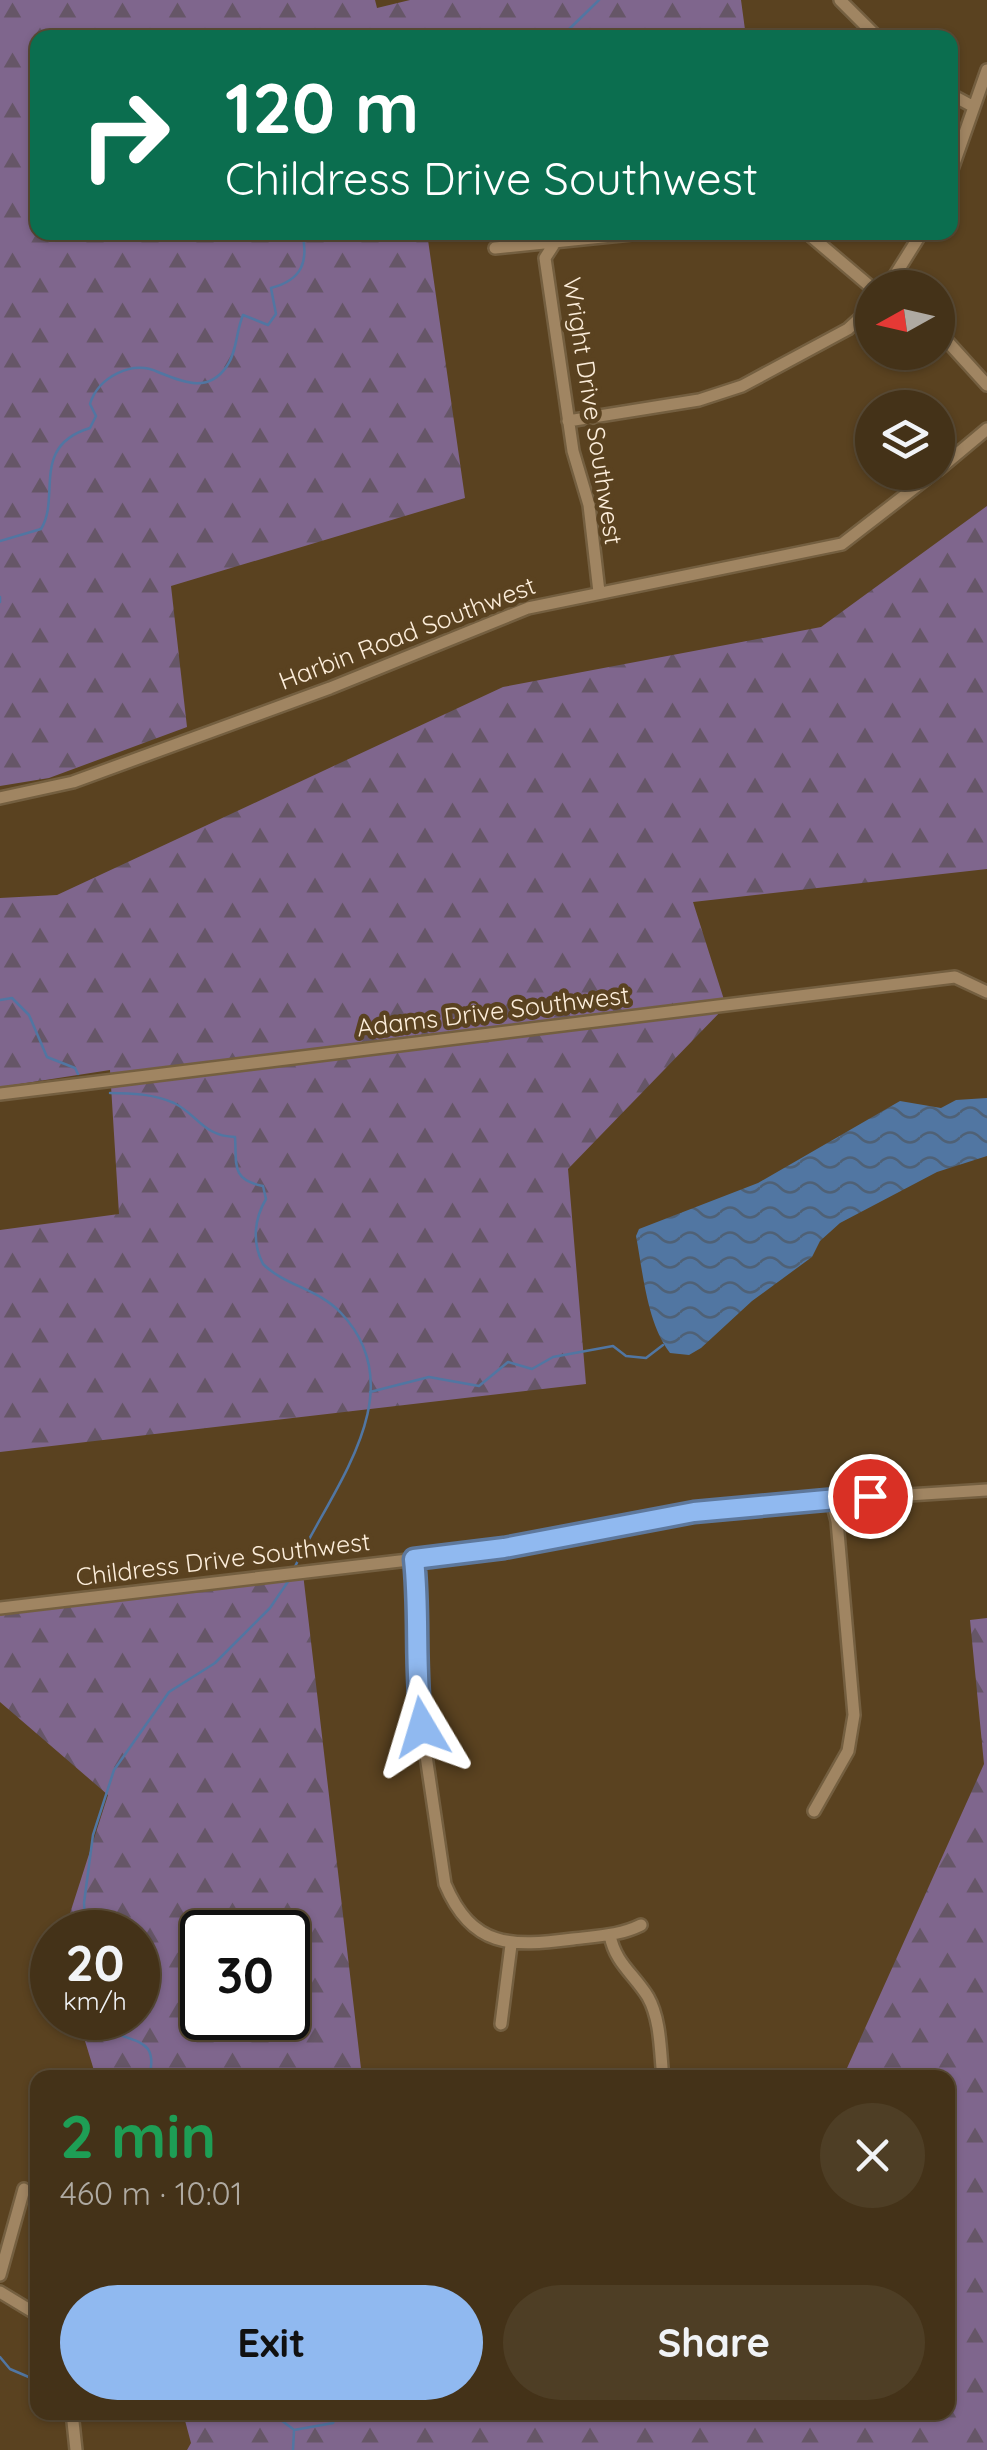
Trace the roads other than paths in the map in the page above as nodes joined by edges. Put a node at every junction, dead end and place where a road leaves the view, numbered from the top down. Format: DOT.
graph roads {
  1 [pos="840,0"];
  2 [pos="870,30"];
  3 [pos="987,70"];
  4 [pos="958,99"];
  5 [pos="974,108"];
  6 [pos="958,153"];
  7 [pos="567,240"];
  8 [pos="815,240"];
  9 [pos="917,240"];
  10 [pos="556,241"];
  11 [pos="495,248"];
  12 [pos="898,270"];
  13 [pos="855,274"];
  14 [pos="855,323"];
  15 [pos="955,349"];
  16 [pos="987,385"];
  17 [pos="568,421"];
  18 [pos="987,430"];
  19 [pos="955,456"];
  20 [pos="912,490"];
  21 [pos="599,592"];
  22 [pos="0,798"];
  23 [pos="987,992"];
  24 [pos="0,1094"];
  25 [pos="987,1490"];
  26 [pos="831,1498"];
  27 [pos="414,1559"];
  28 [pos="0,1608"];
  29 [pos="814,1811"];
  30 [pos="640,1924"];
  31 [pos="610,1935"];
  32 [pos="511,1945"];
  33 [pos="501,2024"];
  34 [pos="662,2070"];
  35 [pos="24,2189"];
  36 [pos="0,2276"];
  37 [pos="0,2292"];
  38 [pos="30,2310"];
  39 [pos="73,2420"];
  40 [pos="76,2450"];
  1 -- 2 [label="street"];
  3 -- 5 [label="street"];
  4 -- 5 [label="street"];
  5 -- 6 [label="street"];
  7 -- 10 [label="street"];
  8 -- 13 [label="street"];
  9 -- 12 [label="street"];
  10 -- 11 [label="street"];
  10 -- 17 [label="street, Wright Drive Southwest"];
  14 -- 17 [label="street"];
  15 -- 16 [label="street"];
  17 -- 21 [label="street, Wright Drive Southwest"];
  18 -- 19 [label="street, Harbin Road Southwest"];
  20 -- 21 [label="street, Harbin Road Southwest"];
  21 -- 22 [label="street, Harbin Road Southwest"];
  23 -- 24 [label="street, Adams Drive Southwest"];
  25 -- 26 [label="street, Childress Drive Southwest"];
  26 -- 27 [label="street, Childress Drive Southwest"];
  26 -- 29 [label="street"];
  27 -- 28 [label="street, Childress Drive Southwest"];
  27 -- 32 [label="street"];
  30 -- 31 [label="street"];
  31 -- 32 [label="street"];
  31 -- 34 [label="street"];
  32 -- 33 [label="street"];
  35 -- 36 [label="street"];
  37 -- 38 [label="street"];
  39 -- 40 [label="street"];
}
